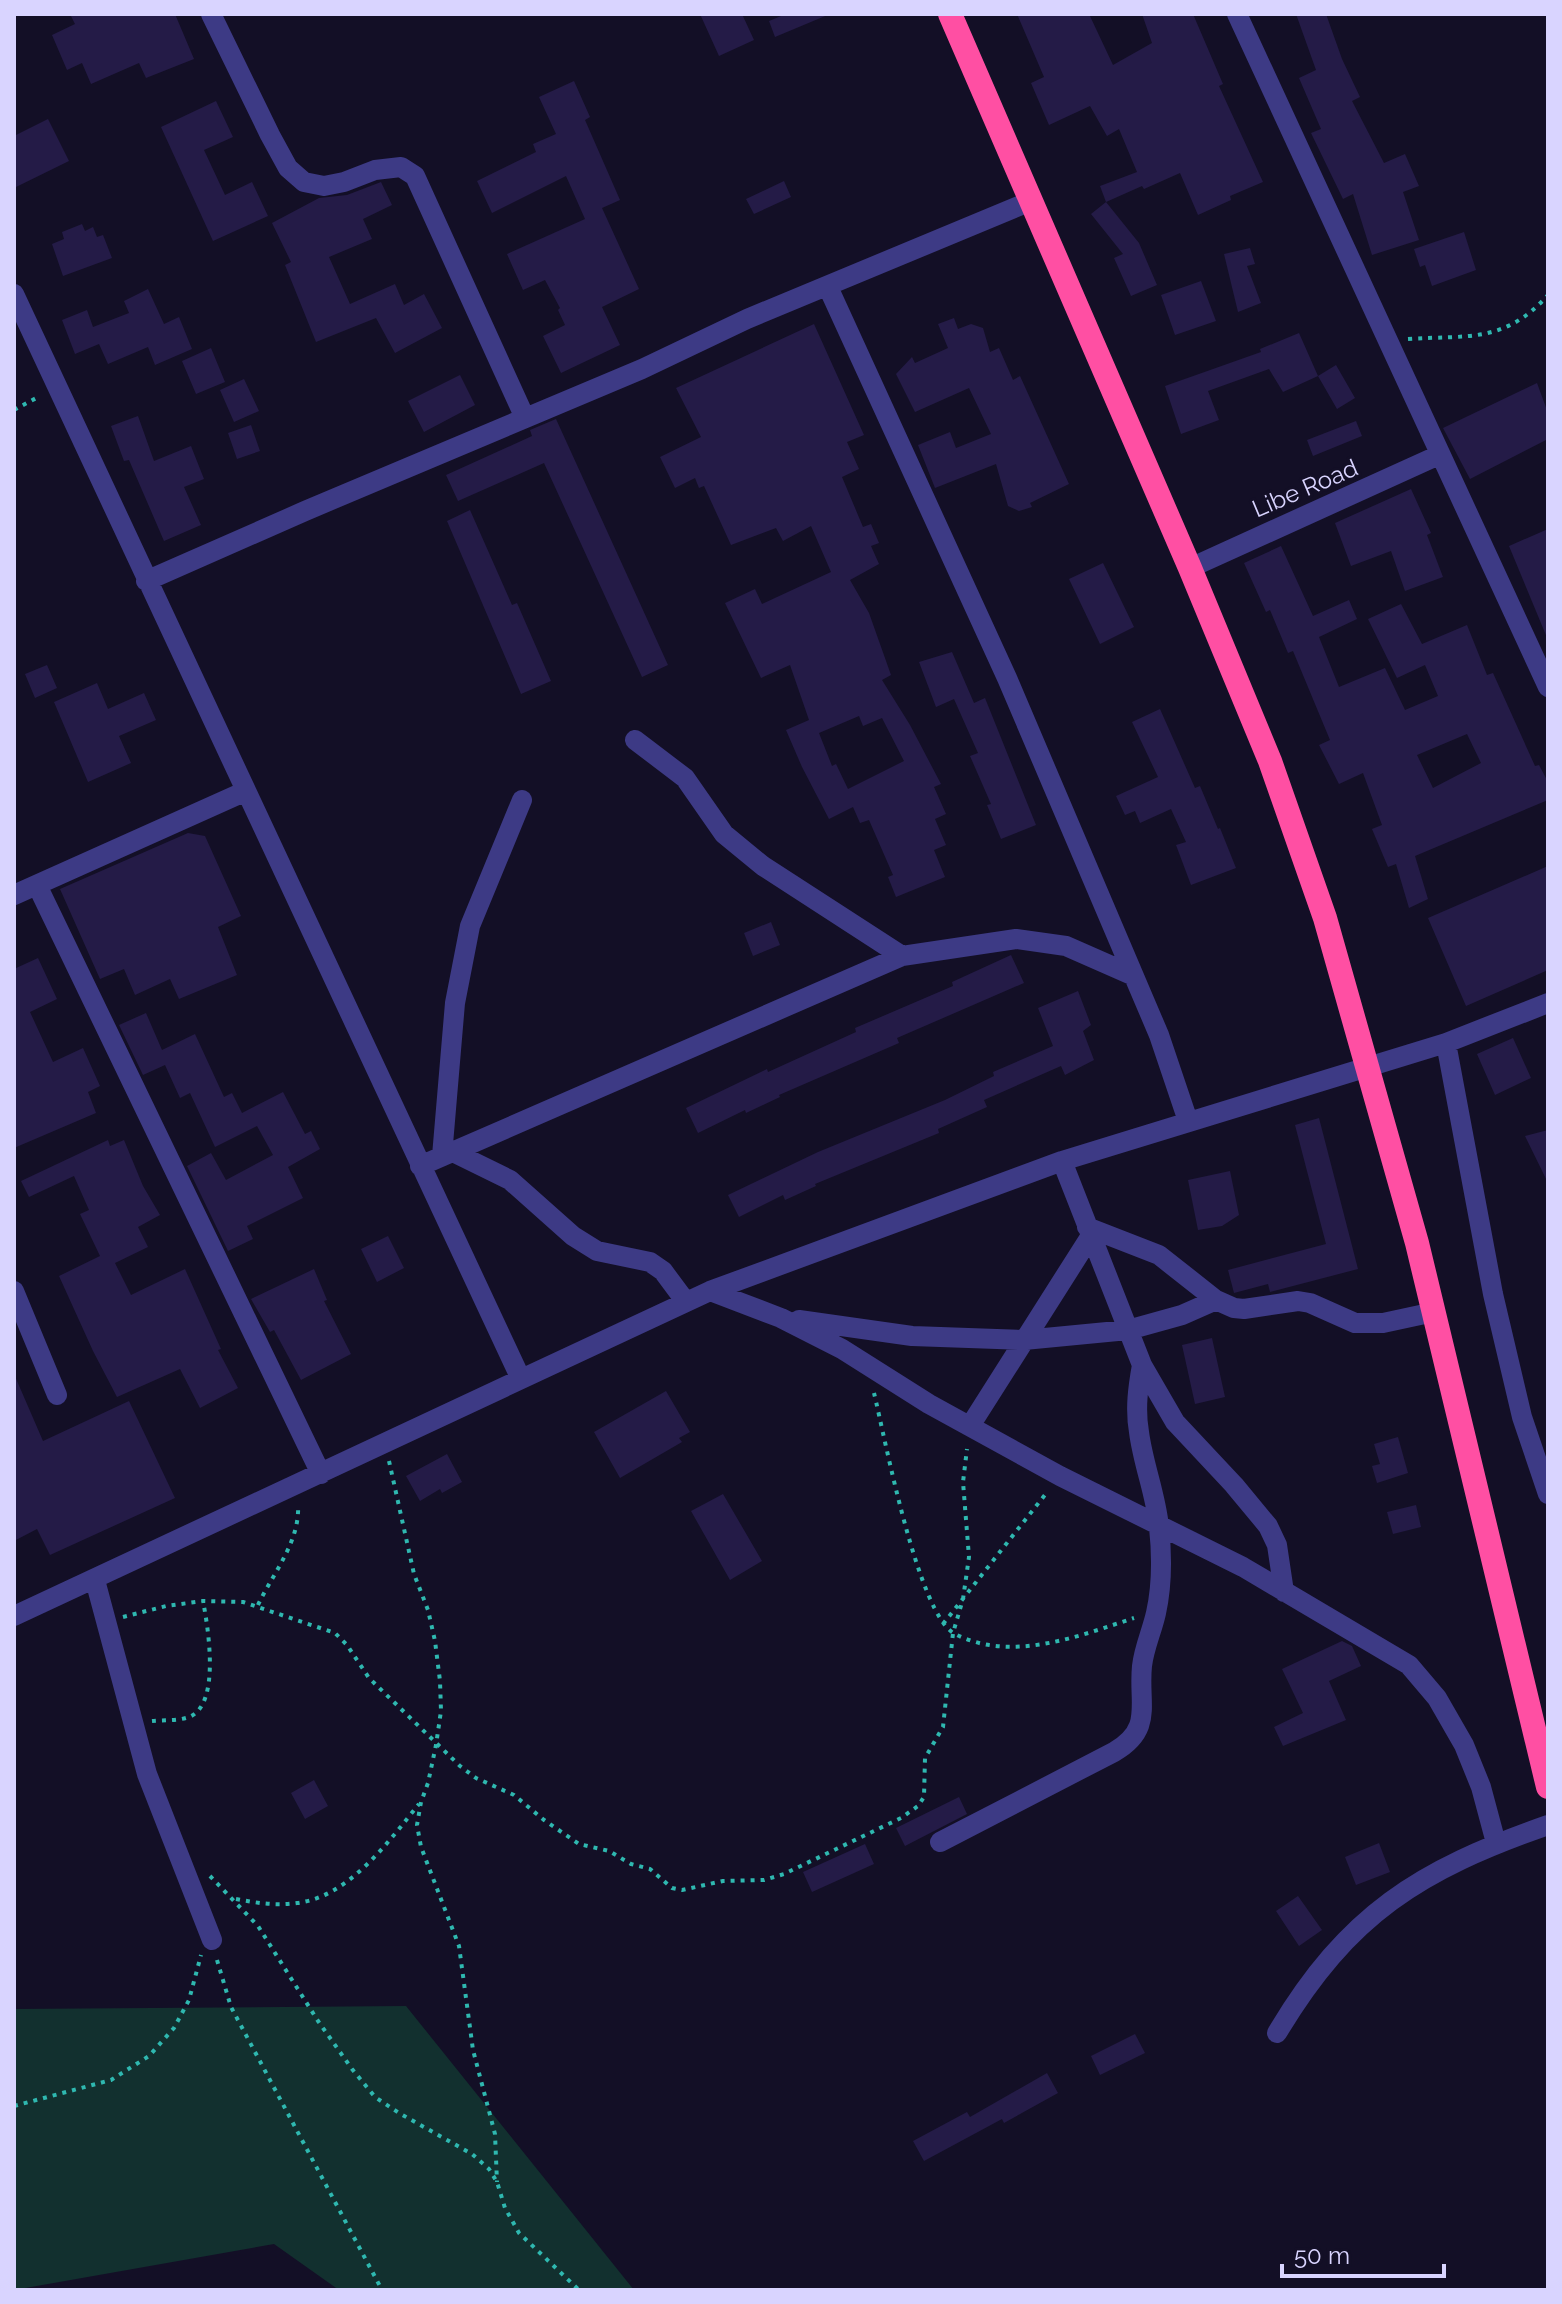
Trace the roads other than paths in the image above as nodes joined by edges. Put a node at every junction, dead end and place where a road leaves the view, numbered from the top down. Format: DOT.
graph roads {
  1 [pos="211,14"];
  2 [pos="950,14"];
  3 [pos="1237,14"];
  4 [pos="1031,201"];
  5 [pos="828,287"];
  6 [pos="15,298"];
  7 [pos="525,418"];
  8 [pos="1439,455"];
  9 [pos="1190,568"];
  10 [pos="146,581"];
  11 [pos="1548,687"];
  12 [pos="635,740"];
  13 [pos="246,791"];
  14 [pos="522,800"];
  15 [pos="37,885"];
  16 [pos="14,895"];
  17 [pos="902,956"];
  18 [pos="1132,975"];
  19 [pos="1548,1003"];
  20 [pos="1446,1043"];
  21 [pos="1366,1067"];
  22 [pos="1188,1121"];
  23 [pos="448,1154"];
  24 [pos="1062,1161"];
  25 [pos="420,1166"];
  26 [pos="1089,1232"];
  27 [pos="14,1291"];
  28 [pos="710,1291"];
  29 [pos="1216,1300"];
  30 [pos="686,1302"];
  31 [pos="1434,1312"];
  32 [pos="781,1318"];
  33 [pos="1128,1330"];
  34 [pos="1024,1340"];
  35 [pos="1142,1365"];
  36 [pos="520,1377"];
  37 [pos="57,1395"];
  38 [pos="970,1426"];
  39 [pos="321,1474"];
  40 [pos="1548,1494"];
  41 [pos="1159,1527"];
  42 [pos="95,1580"];
  43 [pos="1284,1592"];
  44 [pos="14,1616"];
  45 [pos="1548,1787"];
  46 [pos="1548,1825"];
  47 [pos="940,1842"];
  48 [pos="1496,1843"];
  49 [pos="210,1934"];
  50 [pos="1277,2033"];
  1 -- 7 [label="street"];
  2 -- 4 [label="highway"];
  3 -- 8 [label="street"];
  4 -- 5 [label="street"];
  4 -- 9 [label="highway"];
  5 -- 7 [label="street"];
  5 -- 18 [label="street"];
  6 -- 10 [label="street"];
  7 -- 10 [label="street"];
  8 -- 9 [label="street, Libe Road"];
  8 -- 11 [label="street"];
  9 -- 21 [label="highway"];
  10 -- 13 [label="street"];
  12 -- 17 [label="street"];
  13 -- 15 [label="street"];
  13 -- 25 [label="street"];
  14 -- 23 [label="street"];
  15 -- 16 [label="street"];
  15 -- 39 [label="street"];
  17 -- 18 [label="street"];
  17 -- 23 [label="street"];
  18 -- 22 [label="street"];
  19 -- 20 [label="street"];
  20 -- 21 [label="street"];
  20 -- 40 [label="street"];
  21 -- 22 [label="street"];
  21 -- 31 [label="highway"];
  22 -- 24 [label="street"];
  23 -- 25 [label="street"];
  23 -- 30 [label="street"];
  24 -- 26 [label="street"];
  24 -- 28 [label="street"];
  25 -- 36 [label="street"];
  26 -- 29 [label="street"];
  26 -- 33 [label="street"];
  26 -- 34 [label="street"];
  27 -- 37 [label="street"];
  28 -- 30 [label="street"];
  28 -- 32 [label="street"];
  29 -- 31 [label="street"];
  29 -- 33 [label="street"];
  30 -- 36 [label="street"];
  31 -- 45 [label="highway"];
  32 -- 34 [label="street"];
  32 -- 38 [label="street"];
  33 -- 34 [label="street"];
  33 -- 35 [label="street"];
  34 -- 38 [label="street"];
  35 -- 41 [label="street"];
  35 -- 43 [label="street"];
  36 -- 39 [label="street"];
  38 -- 41 [label="street"];
  39 -- 42 [label="street"];
  41 -- 43 [label="street"];
  41 -- 47 [label="street"];
  42 -- 44 [label="street"];
  42 -- 49 [label="street"];
  43 -- 48 [label="street"];
  46 -- 48 [label="street"];
  48 -- 50 [label="street"];
}
